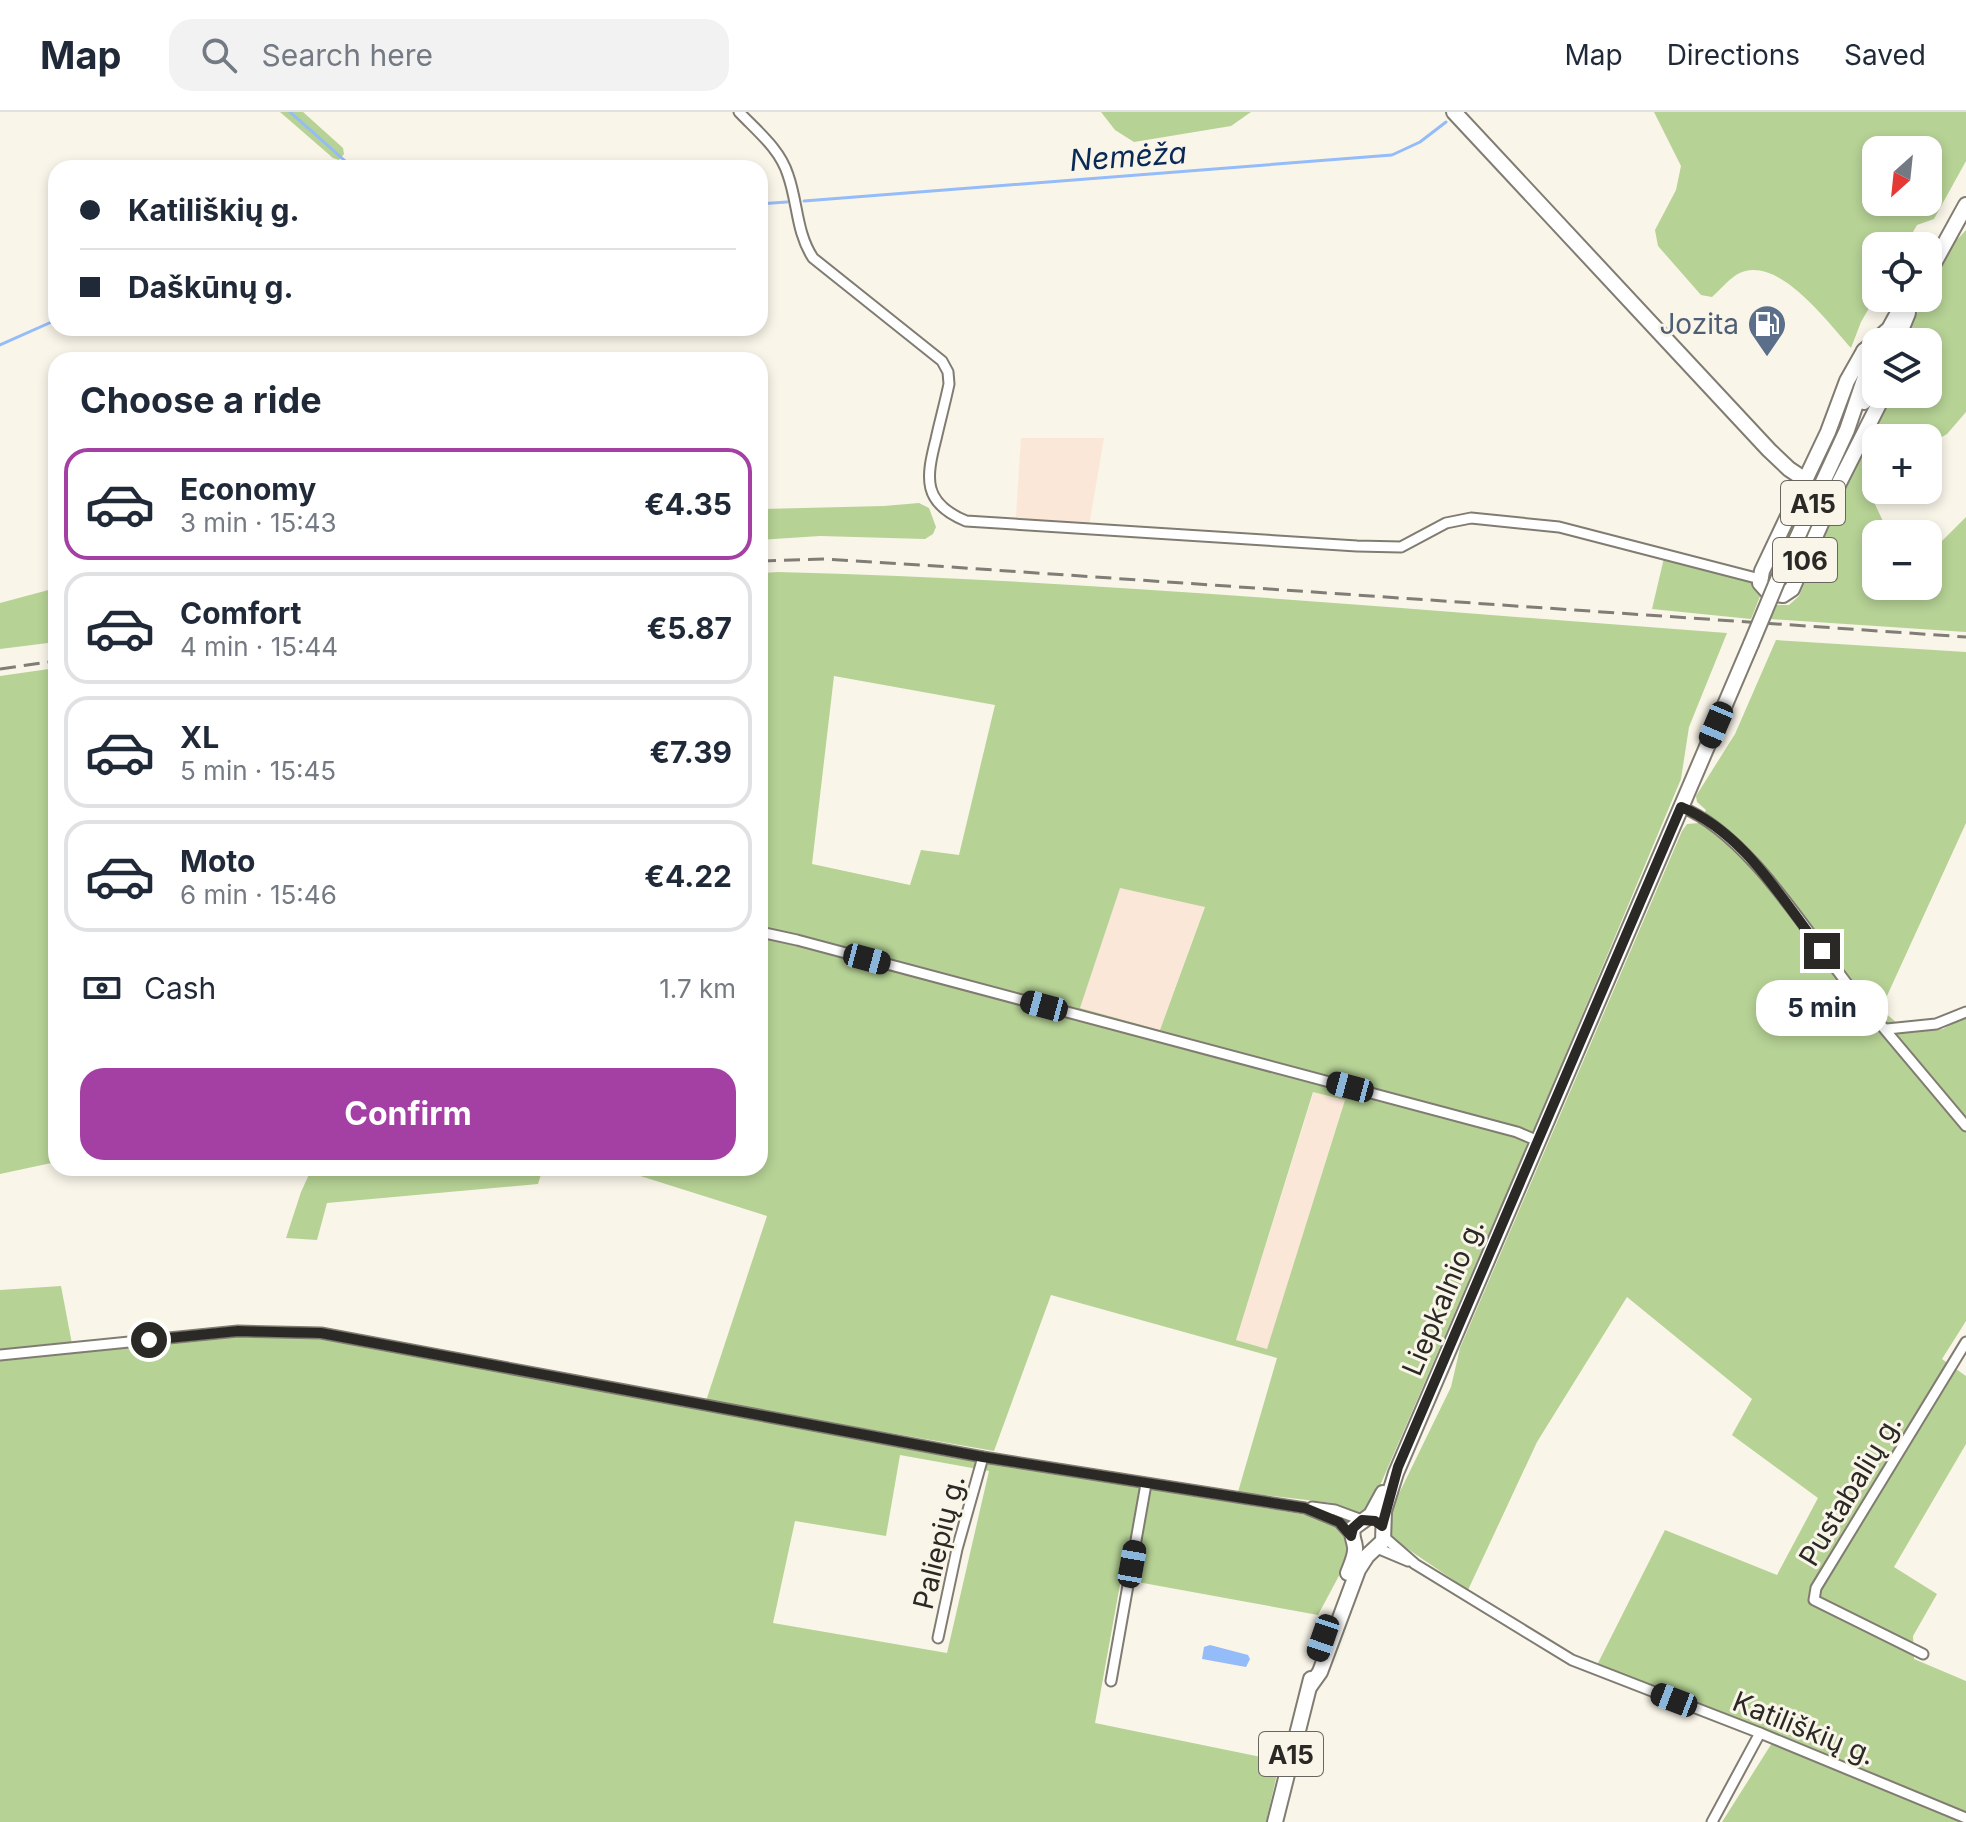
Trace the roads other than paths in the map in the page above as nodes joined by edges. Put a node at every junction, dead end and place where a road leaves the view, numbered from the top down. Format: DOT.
graph roads {
  1 [pos="739,112"];
  2 [pos="1454,112"];
  3 [pos="1966,191"];
  4 [pos="1966,205"];
  5 [pos="1942,233"];
  6 [pos="1942,249"];
  7 [pos="1862,355"];
  8 [pos="1862,386"];
  9 [pos="1877,408"];
  10 [pos="1804,479"];
  11 [pos="1760,579"];
  12 [pos="1681,807"];
  13 [pos="768,933"];
  14 [pos="1966,1012"];
  15 [pos="1887,1029"];
  16 [pos="1966,1126"];
  17 [pos="1538,1141"];
  18 [pos="1966,1342"];
  19 [pos="0,1355"];
  20 [pos="983,1457"];
  21 [pos="1396,1473"];
  22 [pos="1146,1484"];
  23 [pos="1305,1508"];
  24 [pos="1364,1519"];
  25 [pos="1353,1541"];
  26 [pos="1379,1541"];
  27 [pos="938,1638"];
  28 [pos="1923,1654"];
  29 [pos="1111,1681"];
  30 [pos="1310,1686"];
  31 [pos="1760,1733"];
  32 [pos="1966,1818"];
  33 [pos="1275,1822"];
  34 [pos="1712,1822"];
  1 -- 11 [label="street"];
  2 -- 10 [label="main road"];
  3 -- 5 [label="main road"];
  4 -- 6 [label="main road"];
  7 -- 10 [label="main road, 106"];
  8 -- 12 [label="main road, A15, bridge"];
  9 -- 11 [label="main road, 106"];
  10 -- 11 [label="main road, 106"];
  12 -- 15 [label="street"];
  12 -- 17 [label="main road, A15"];
  13 -- 17 [label="street"];
  14 -- 15 [label="street"];
  15 -- 16 [label="street"];
  17 -- 21 [label="main road, Liepkalnio g. / A15"];
  18 -- 28 [label="street, Pustabalių g."];
  19 -- 20 [label="street"];
  20 -- 22 [label="street"];
  20 -- 27 [label="street, Paliepių g."];
  21 -- 24 [label="main road, Liepkalnio g. / A15"];
  21 -- 26 [label="main road, Liepkalnio g. / A15"];
  22 -- 23 [label="street"];
  22 -- 29 [label="street"];
  23 -- 24 [label="street"];
  23 -- 25 [label="street"];
  24 -- 25 [label="main road, Liepkalnio g. / A15"];
  24 -- 26 [label="main road"];
  25 -- 26 [label="main road"];
  25 -- 30 [label="main road, Liepkalnio g. / A15"];
  26 -- 30 [label="main road, Liepkalnio g. / A15"];
  26 -- 31 [label="street, Katiliškių g."];
  30 -- 33 [label="main road, Liepkalnio g. / A15"];
  31 -- 32 [label="street, Katiliškių g."];
  31 -- 34 [label="street"];
}
